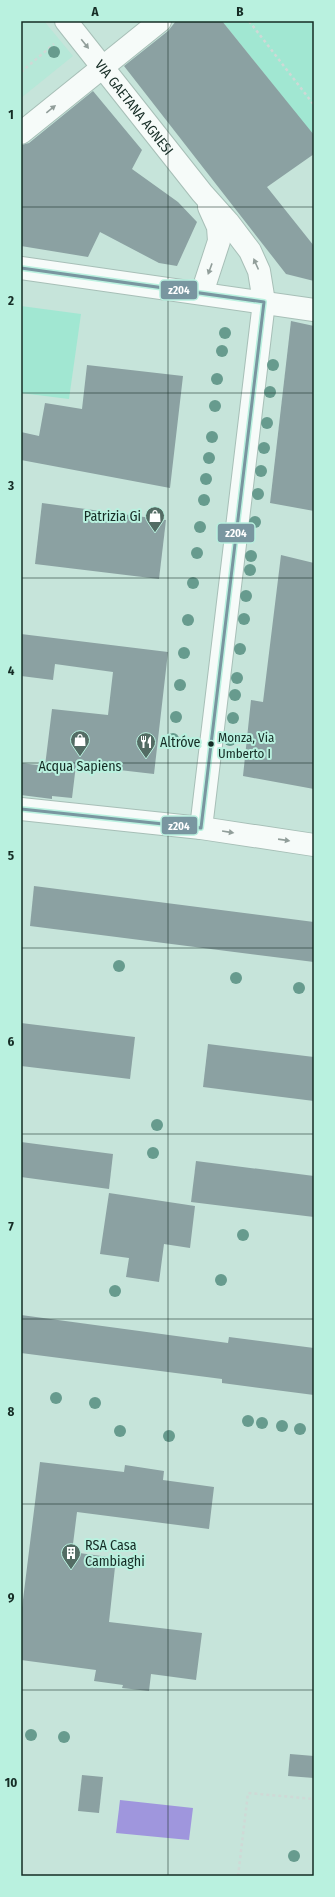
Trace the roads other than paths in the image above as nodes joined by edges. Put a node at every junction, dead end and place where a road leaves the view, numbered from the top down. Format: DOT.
graph roads {
  1 [pos="160,21"];
  2 [pos="69,25"];
  3 [pos="103,67"];
  4 [pos="21,133"];
  5 [pos="202,193"];
  6 [pos="21,268"];
  7 [pos="202,293"];
  8 [pos="264,302"];
  9 [pos="314,310"];
  10 [pos="21,809"];
  11 [pos="201,828"];
  12 [pos="314,845"];
  1 -- 3 [label="street"];
  2 -- 3 [label="street, VIA GAETANA AGNESI, one-way"];
  4 -- 3 [label="street, one-way"];
  3 -- 5 [label="street, VIA GAETANA AGNESI"];
  5 -- 7 [label="street, VIA GAETANA AGNESI, one-way"];
  8 -- 5 [label="street, VIA GAETANA AGNESI, one-way"];
  6 -- 7 [label="street"];
  7 -- 8 [label="street"];
  8 -- 9 [label="street"];
  8 -- 11 [label="street, VIA GAETANA AGNESI"];
  10 -- 11 [label="street"];
  11 -- 12 [label="street, one-way"];
}
